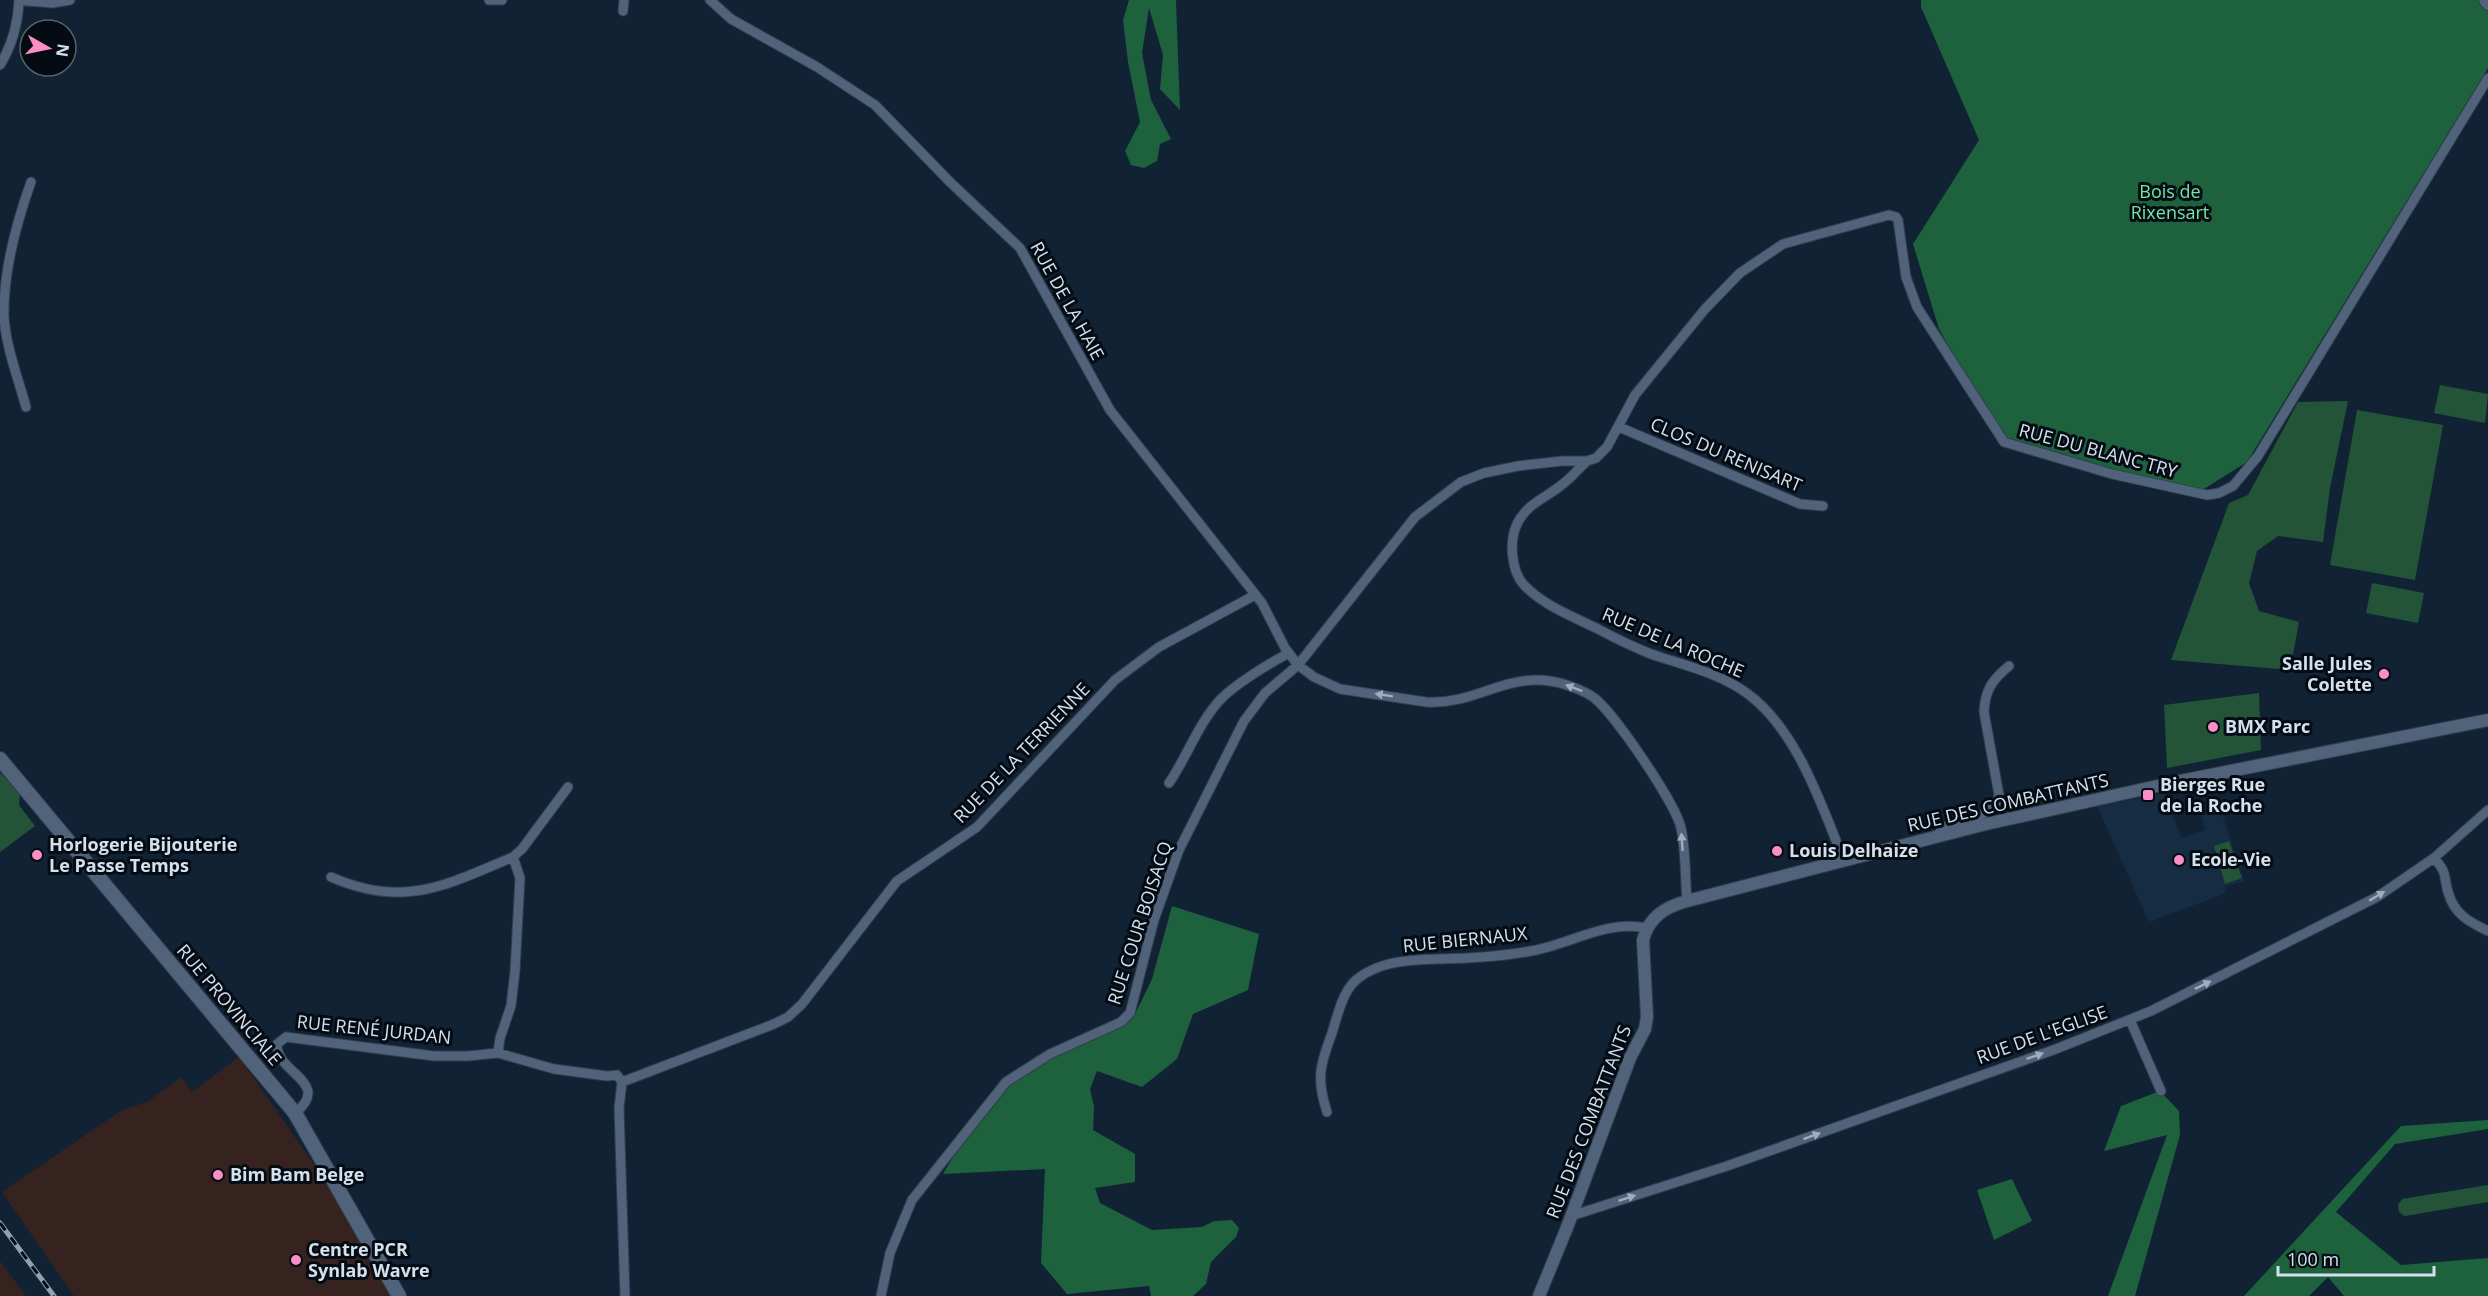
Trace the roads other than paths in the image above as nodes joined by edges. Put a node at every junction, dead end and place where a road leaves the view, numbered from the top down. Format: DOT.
graph roads {
  1 [pos="19,0"];
  2 [pos="70,0"];
  3 [pos="489,0"];
  4 [pos="502,0"];
  5 [pos="624,0"];
  6 [pos="710,0"];
  7 [pos="2486,0"];
  8 [pos="2488,4"];
  9 [pos="623,11"];
  10 [pos="0,65"];
  11 [pos="2488,78"];
  12 [pos="32,182"];
  13 [pos="0,246"];
  14 [pos="12,249"];
  15 [pos="1644,384"];
  16 [pos="26,407"];
  17 [pos="1619,427"];
  18 [pos="1587,461"];
  19 [pos="1823,506"];
  20 [pos="1255,595"];
  21 [pos="1289,653"];
  22 [pos="1298,665"];
  23 [pos="2009,666"];
  24 [pos="2488,720"];
  25 [pos="0,759"];
  26 [pos="1169,783"];
  27 [pos="568,787"];
  28 [pos="2488,810"];
  29 [pos="1941,836"];
  30 [pos="513,857"];
  31 [pos="2434,858"];
  32 [pos="1844,861"];
  33 [pos="331,877"];
  34 [pos="1687,901"];
  35 [pos="1646,928"];
  36 [pos="2488,930"];
  37 [pos="2130,1020"];
  38 [pos="498,1053"];
  39 [pos="622,1082"];
  40 [pos="2161,1090"];
  41 [pos="1327,1112"];
  42 [pos="295,1113"];
  43 [pos="1571,1216"];
  44 [pos="399,1296"];
  45 [pos="625,1296"];
  46 [pos="881,1296"];
  47 [pos="1539,1296"];
  1 -- 2 [label="street"];
  1 -- 10 [label="street"];
  3 -- 4 [label="street"];
  5 -- 9 [label="street"];
  6 -- 20 [label="street, RUE DE LA HAIE"];
  7 -- 8 [label="street"];
  11 -- 15 [label="street, RUE DU BLANC TRY"];
  12 -- 14 [label="street"];
  13 -- 14 [label="street"];
  14 -- 16 [label="street"];
  15 -- 17 [label="street, RUE DE LA ROCHE"];
  17 -- 18 [label="street, RUE DE LA ROCHE"];
  17 -- 19 [label="street, CLOS DU RENISART"];
  18 -- 22 [label="street, RUE COUR BOISACQ"];
  18 -- 32 [label="street, RUE DE LA ROCHE"];
  20 -- 21 [label="street, RUE DE LA HAIE"];
  20 -- 39 [label="street, RUE DE LA TERRIENNE"];
  21 -- 22 [label="street, RUE DE LA HAIE"];
  21 -- 26 [label="street"];
  34 -- 22 [label="street, one-way"];
  22 -- 46 [label="street, RUE COUR BOISACQ"];
  23 -- 29 [label="street"];
  24 -- 29 [label="street, RUE DES COMBATTANTS"];
  25 -- 42 [label="main road, RUE PROVINCIALE"];
  27 -- 30 [label="street"];
  28 -- 31 [label="street, RUE DE L'EGLISE"];
  29 -- 32 [label="street, RUE DES COMBATTANTS"];
  30 -- 33 [label="street"];
  30 -- 38 [label="street"];
  31 -- 36 [label="street"];
  37 -- 31 [label="street, RUE DE L'EGLISE, one-way"];
  32 -- 34 [label="street, RUE DES COMBATTANTS"];
  34 -- 35 [label="street, RUE DES COMBATTANTS"];
  35 -- 41 [label="street, RUE BIERNAUX"];
  35 -- 43 [label="street, RUE DES COMBATTANTS"];
  37 -- 40 [label="street"];
  43 -- 37 [label="street, RUE DE L'EGLISE, one-way"];
  38 -- 39 [label="street, RUE RENÉ JURDAN"];
  38 -- 42 [label="street, RUE RENÉ JURDAN"];
  39 -- 45 [label="street"];
  42 -- 44 [label="main road, RUE PROVINCIALE"];
  43 -- 47 [label="street, RUE DES COMBATTANTS"];
}
